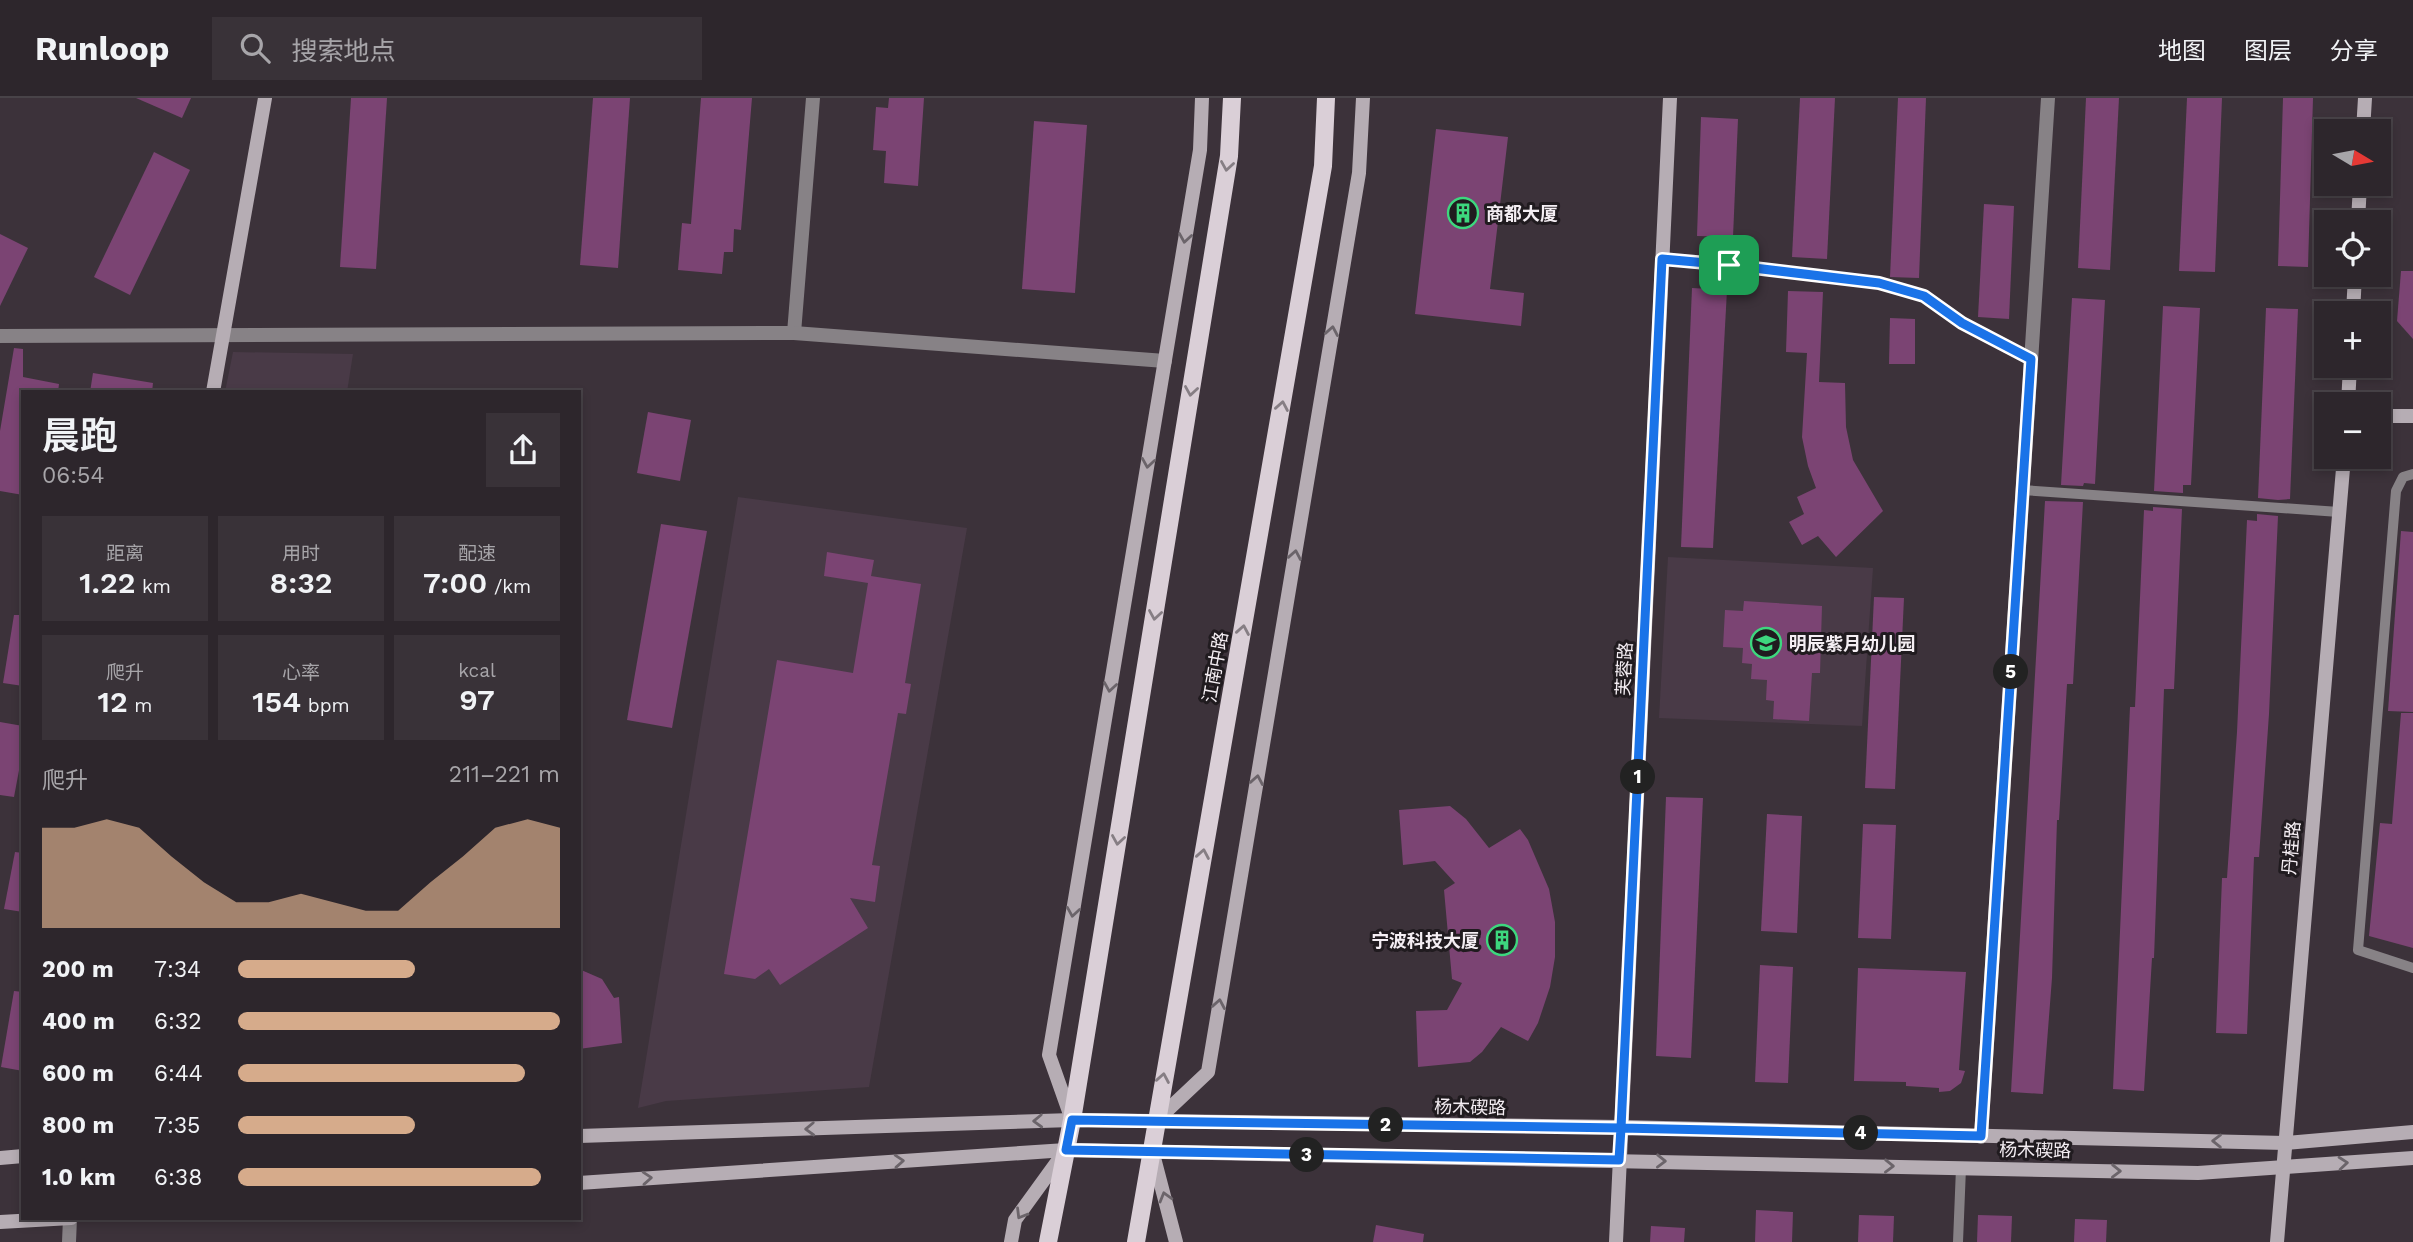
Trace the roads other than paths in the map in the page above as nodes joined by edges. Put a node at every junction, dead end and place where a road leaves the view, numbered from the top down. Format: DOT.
graph roads {
  1 [pos="265,98"];
  2 [pos="813,98"];
  3 [pos="1202,98"];
  4 [pos="1232,98"];
  5 [pos="1326,98"];
  6 [pos="1363,98"];
  7 [pos="1670,98"];
  8 [pos="2048,98"];
  9 [pos="2365,98"];
  10 [pos="2364,119"];
  11 [pos="1662,259"];
  12 [pos="794,333"];
  13 [pos="223,335"];
  14 [pos="0,336"];
  15 [pos="2031,359"];
  16 [pos="1165,361"];
  17 [pos="213,390"];
  18 [pos="2391,416"];
  19 [pos="2413,416"];
  20 [pos="2343,469"];
  21 [pos="2413,474"];
  22 [pos="2022,490"];
  23 [pos="2339,512"];
  24 [pos="2413,968"];
  25 [pos="1072,1120"];
  26 [pos="1155,1122"];
  27 [pos="1621,1128"];
  28 [pos="2413,1132"];
  29 [pos="581,1136"];
  30 [pos="1981,1136"];
  31 [pos="2286,1143"];
  32 [pos="1066,1150"];
  33 [pos="1152,1153"];
  34 [pos="21,1156"];
  35 [pos="2413,1157"];
  36 [pos="0,1158"];
  37 [pos="1619,1160"];
  38 [pos="1961,1168"];
  39 [pos="2283,1168"];
  40 [pos="581,1183"];
  41 [pos="35,1220"];
  42 [pos="70,1220"];
  43 [pos="0,1222"];
  44 [pos="69,1242"];
  45 [pos="1011,1242"];
  46 [pos="1048,1242"];
  47 [pos="1136,1242"];
  48 [pos="1176,1242"];
  49 [pos="1616,1242"];
  50 [pos="1958,1242"];
  51 [pos="2277,1242"];
  1 -- 13 [label="street"];
  2 -- 12 [label="street"];
  3 -- 16 [label="street, one-way"];
  4 -- 25 [label="main road, one-way"];
  26 -- 5 [label="main road, 江南中路, one-way"];
  26 -- 6 [label="street, one-way"];
  7 -- 11 [label="street, 芙蓉路"];
  8 -- 15 [label="street"];
  9 -- 10 [label="street"];
  11 -- 15 [label="lane"];
  11 -- 27 [label="street, 芙蓉路"];
  12 -- 13 [label="street"];
  12 -- 16 [label="street"];
  13 -- 14 [label="street"];
  13 -- 17 [label="street"];
  15 -- 22 [label="street"];
  16 -- 25 [label="street, one-way"];
  18 -- 19 [label="street"];
  20 -- 23 [label="street, 丹桂路"];
  21 -- 24 [label="lane"];
  22 -- 23 [label="lane"];
  22 -- 30 [label="street"];
  23 -- 31 [label="street, 丹桂路"];
  25 -- 26 [label="street, 杨木碶路"];
  25 -- 29 [label="street, 杨木碶路, one-way"];
  25 -- 32 [label="main road"];
  26 -- 27 [label="street, 杨木碶路"];
  26 -- 33 [label="main road, 江南中路"];
  27 -- 30 [label="street, 杨木碶路"];
  27 -- 37 [label="street, 芙蓉路"];
  28 -- 31 [label="street, 杨木碶路"];
  31 -- 30 [label="street, 杨木碶路, one-way"];
  31 -- 39 [label="street, 丹桂路"];
  32 -- 33 [label="street, 杨木碶路"];
  40 -- 32 [label="street, 杨木碶路, one-way"];
  32 -- 45 [label="street, one-way"];
  32 -- 46 [label="main road"];
  33 -- 37 [label="street, 杨木碶路"];
  33 -- 47 [label="main road, 江南中路"];
  48 -- 33 [label="street, one-way"];
  34 -- 36 [label="street"];
  39 -- 35 [label="street, 杨木碶路, one-way"];
  37 -- 38 [label="street, 杨木碶路, one-way"];
  37 -- 49 [label="street, 芙蓉路"];
  38 -- 39 [label="street, 杨木碶路, one-way"];
  38 -- 50 [label="lane"];
  39 -- 51 [label="street, 丹桂路"];
  41 -- 43 [label="street"];
  42 -- 44 [label="street"];
}
